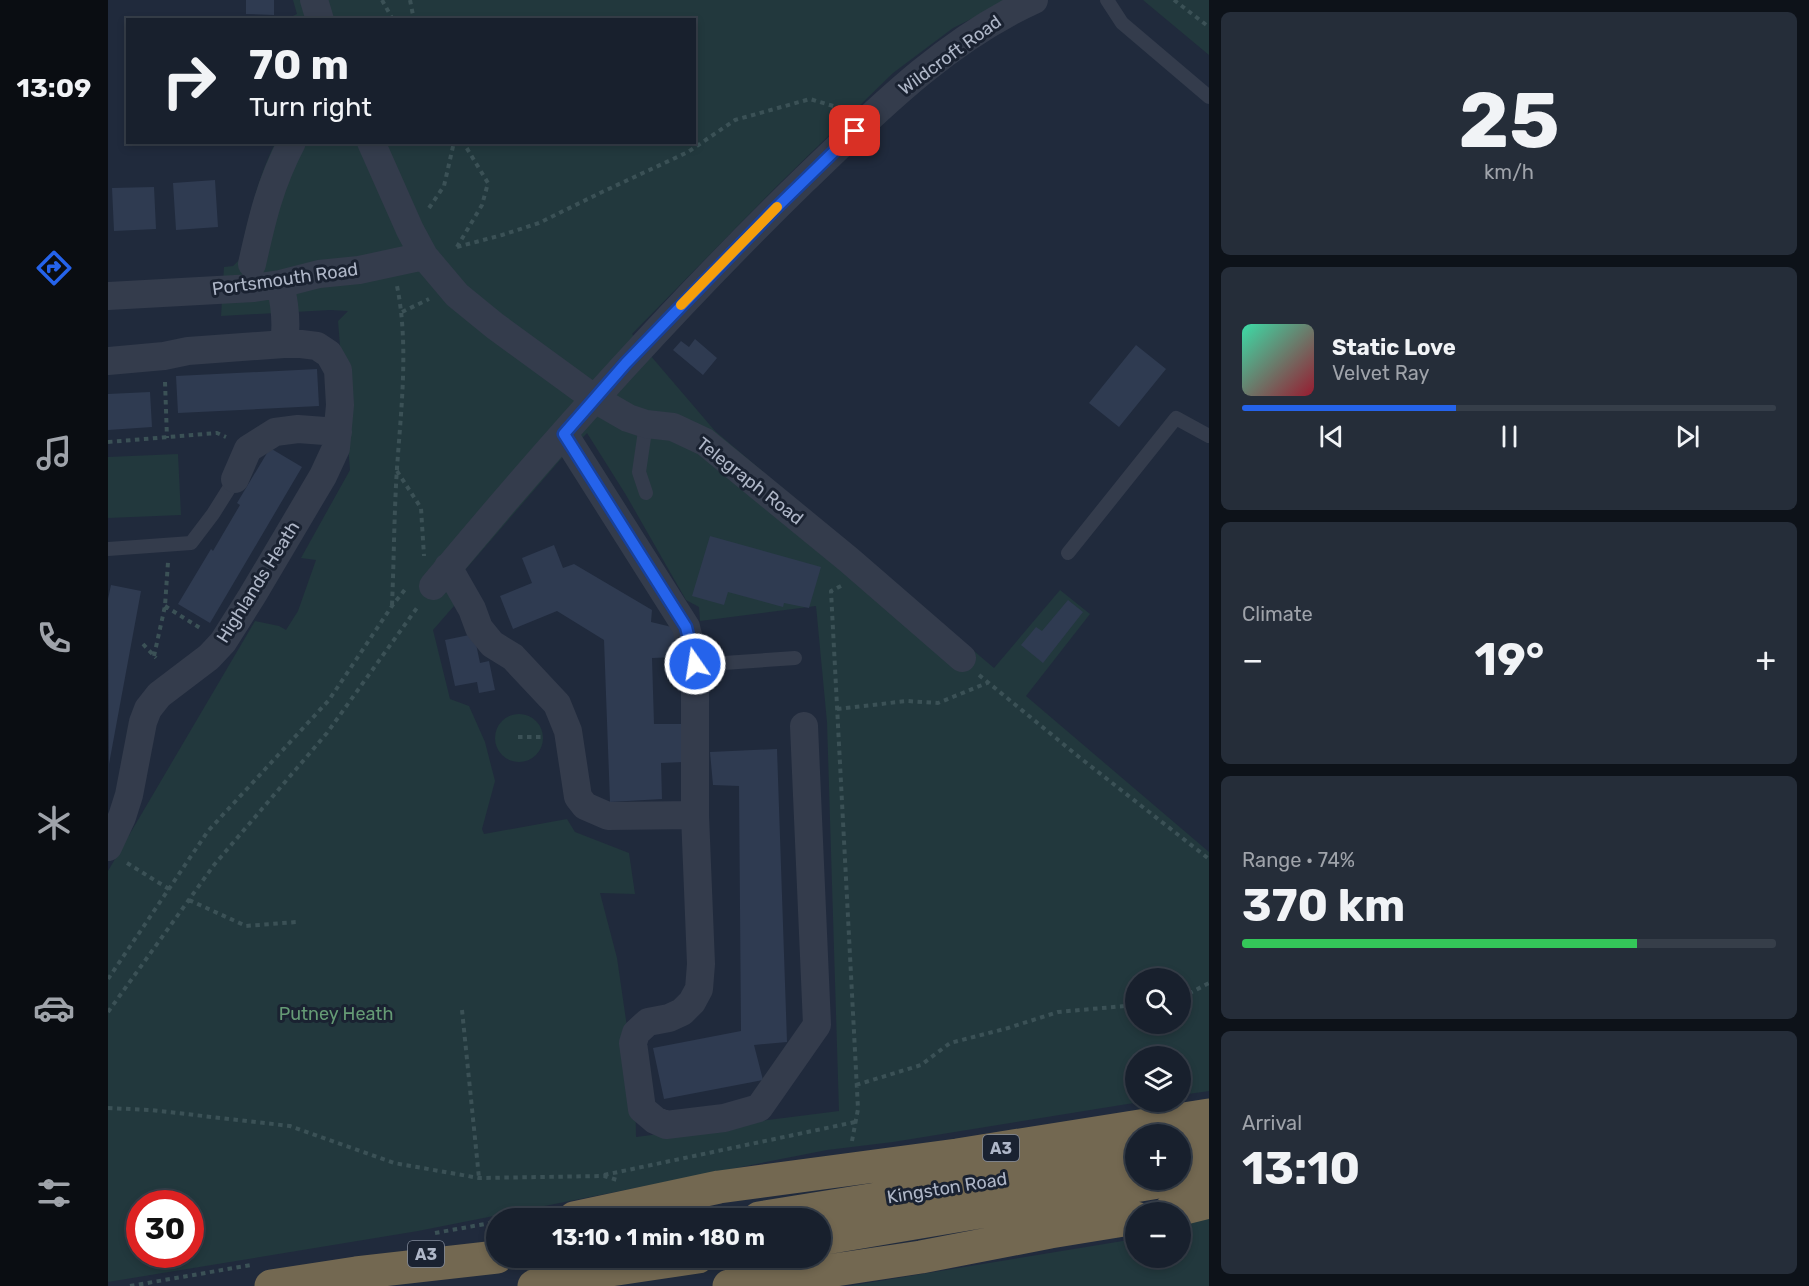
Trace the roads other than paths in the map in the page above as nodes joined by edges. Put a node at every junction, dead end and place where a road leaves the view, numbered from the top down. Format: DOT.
graph roads {
  1 [pos="314,0"];
  2 [pos="1034,0"];
  3 [pos="1107,0"];
  4 [pos="319,18"];
  5 [pos="1209,97"];
  6 [pos="291,144"];
  7 [pos="372,144"];
  8 [pos="429,262"];
  9 [pos="252,264"];
  10 [pos="280,284"];
  11 [pos="108,296"];
  12 [pos="284,344"];
  13 [pos="108,361"];
  14 [pos="595,399"];
  15 [pos="646,424"];
  16 [pos="338,432"];
  17 [pos="564,434"];
  18 [pos="1209,436"];
  19 [pos="235,479"];
  20 [pos="646,493"];
  21 [pos="108,549"];
  22 [pos="1068,553"];
  23 [pos="795,658"];
  24 [pos="962,658"];
  25 [pos="695,664"];
  26 [pos="804,726"];
  27 [pos="695,815"];
  28 [pos="116,854"];
  29 [pos="1209,1115"];
  30 [pos="1209,1145"];
  31 [pos="1191,1148"];
  32 [pos="1125,1159"];
  33 [pos="1209,1173"];
  34 [pos="1191,1176"];
  35 [pos="1125,1188"];
  36 [pos="1209,1202"];
  37 [pos="1191,1206"];
  38 [pos="620,1208"];
  39 [pos="821,1208"];
  40 [pos="1209,1213"];
  41 [pos="1191,1214"];
  42 [pos="1125,1220"];
  43 [pos="831,1237"];
  44 [pos="486,1238"];
  45 [pos="486,1258"];
  46 [pos="624,1268"];
  47 [pos="356,1273"];
  48 [pos="271,1286"];
  49 [pos="534,1286"];
  50 [pos="729,1286"];
  1 -- 4 [label="street"];
  2 -- 14 [label="street, Wildcroft Road"];
  3 -- 5 [label="lane"];
  6 -- 9 [label="street"];
  7 -- 8 [label="street, Telegraph Road"];
  8 -- 10 [label="street, Portsmouth Road"];
  8 -- 14 [label="street, Telegraph Road"];
  10 -- 11 [label="street, Portsmouth Road"];
  10 -- 12 [label="street"];
  12 -- 13 [label="street, Highlands Heath"];
  12 -- 16 [label="street, Highlands Heath"];
  14 -- 15 [label="street, Telegraph Road"];
  14 -- 17 [label="street, Wildcroft Road"];
  15 -- 20 [label="lane"];
  15 -- 24 [label="street, Telegraph Road"];
  16 -- 19 [label="street"];
  16 -- 28 [label="street, Highlands Heath"];
  17 -- 25 [label="street"];
  17 -- 27 [label="street, Wildcroft Road"];
  18 -- 22 [label="lane"];
  19 -- 21 [label="lane"];
  23 -- 25 [label="lane"];
  25 -- 27 [label="street"];
  26 -- 27 [label="street"];
  29 -- 38 [label="highway, A3"];
  30 -- 31 [label="highway"];
  32 -- 39 [label="highway, Kingston Road / A3"];
  33 -- 34 [label="highway, Kingston Road"];
  35 -- 43 [label="highway, Kingston Road"];
  36 -- 37 [label="highway"];
  40 -- 41 [label="highway"];
  42 -- 50 [label="highway"];
  44 -- 47 [label="highway, A3"];
  45 -- 47 [label="highway, A3"];
  46 -- 49 [label="highway"];
  47 -- 48 [label="highway, A3"];
}
